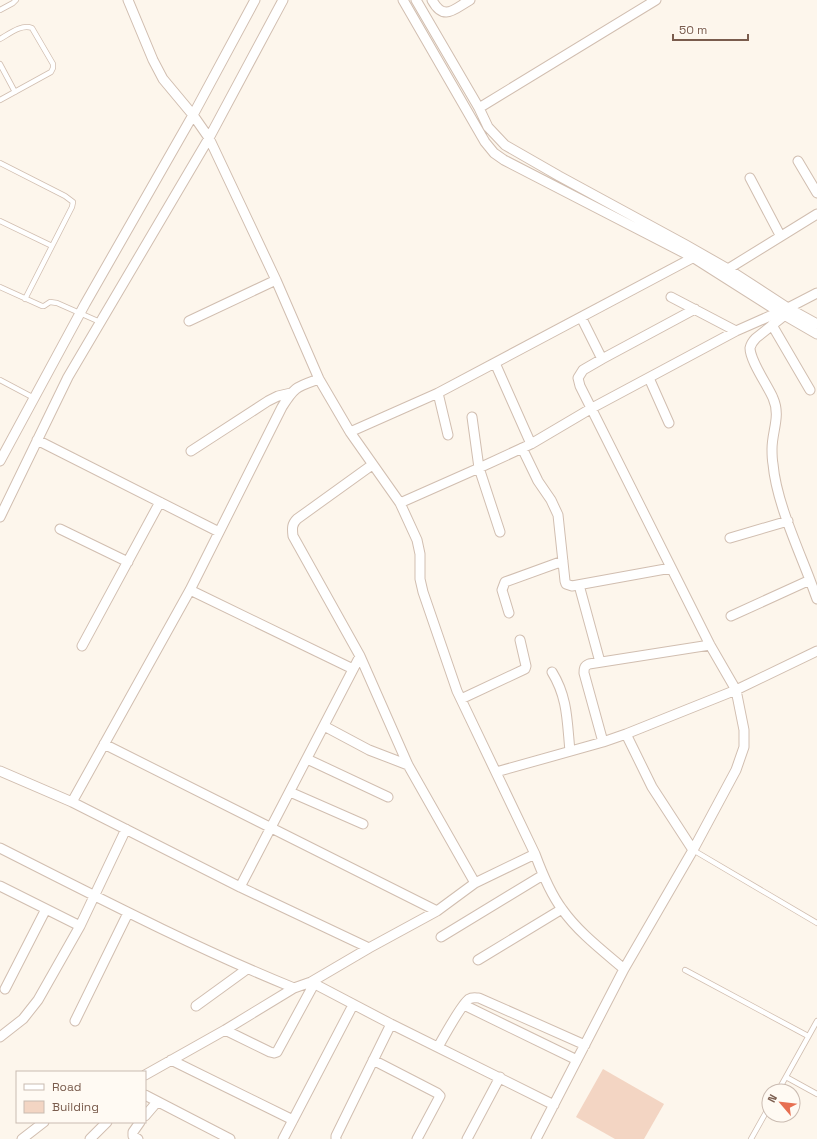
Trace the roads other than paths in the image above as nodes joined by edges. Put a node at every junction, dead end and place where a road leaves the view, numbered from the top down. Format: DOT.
graph roads {
  1 [pos="16,0"];
  2 [pos="128,0"];
  3 [pos="255,0"];
  4 [pos="283,0"];
  5 [pos="403,0"];
  6 [pos="416,0"];
  7 [pos="432,0"];
  8 [pos="470,0"];
  9 [pos="656,0"];
  10 [pos="0,10"];
  11 [pos="0,39"];
  12 [pos="0,64"];
  13 [pos="15,92"];
  14 [pos="0,100"];
  15 [pos="479,108"];
  16 [pos="193,115"];
  17 [pos="209,138"];
  18 [pos="512,149"];
  19 [pos="504,160"];
  20 [pos="798,161"];
  21 [pos="0,163"];
  22 [pos="750,178"];
  23 [pos="817,193"];
  24 [pos="817,214"];
  25 [pos="0,221"];
  26 [pos="780,236"];
  27 [pos="52,246"];
  28 [pos="697,255"];
  29 [pos="728,269"];
  30 [pos="276,280"];
  31 [pos="0,287"];
  32 [pos="817,293"];
  33 [pos="671,297"];
  34 [pos="26,300"];
  35 [pos="695,309"];
  36 [pos="784,312"];
  37 [pos="79,313"];
  38 [pos="581,317"];
  39 [pos="189,321"];
  40 [pos="100,322"];
  41 [pos="817,324"];
  42 [pos="772,325"];
  43 [pos="736,331"];
  44 [pos="817,334"];
  45 [pos="602,358"];
  46 [pos="495,362"];
  47 [pos="649,378"];
  48 [pos="320,379"];
  49 [pos="0,380"];
  50 [pos="810,390"];
  51 [pos="438,393"];
  52 [pos="291,394"];
  53 [pos="34,398"];
  54 [pos="592,408"];
  55 [pos="472,417"];
  56 [pos="669,423"];
  57 [pos="350,432"];
  58 [pos="448,435"];
  59 [pos="37,440"];
  60 [pos="527,446"];
  61 [pos="191,451"];
  62 [pos="0,461"];
  63 [pos="372,465"];
  64 [pos="479,468"];
  65 [pos="3,502"];
  66 [pos="160,502"];
  67 [pos="400,503"];
  68 [pos="0,517"];
  69 [pos="788,521"];
  70 [pos="60,529"];
  71 [pos="219,532"];
  72 [pos="500,532"];
  73 [pos="730,538"];
  74 [pos="563,561"];
  75 [pos="128,562"];
  76 [pos="671,568"];
  77 [pos="810,580"];
  78 [pos="579,585"];
  79 [pos="190,590"];
  80 [pos="817,599"];
  81 [pos="509,613"];
  82 [pos="731,616"];
  83 [pos="520,640"];
  84 [pos="710,645"];
  85 [pos="82,646"];
  86 [pos="817,651"];
  87 [pos="360,656"];
  88 [pos="600,662"];
  89 [pos="353,669"];
  90 [pos="552,672"];
  91 [pos="736,690"];
  92 [pos="461,699"];
  93 [pos="324,726"];
  94 [pos="626,734"];
  95 [pos="603,742"];
  96 [pos="104,744"];
  97 [pos="570,751"];
  98 [pos="307,759"];
  99 [pos="408,765"];
  100 [pos="0,771"];
  101 [pos="496,772"];
  102 [pos="290,792"];
  103 [pos="388,797"];
  104 [pos="72,802"];
  105 [pos="363,824"];
  106 [pos="271,828"];
  107 [pos="126,829"];
  108 [pos="0,848"];
  109 [pos="693,850"];
  110 [pos="535,854"];
  111 [pos="543,875"];
  112 [pos="475,883"];
  113 [pos="0,886"];
  114 [pos="240,887"];
  115 [pos="94,896"];
  116 [pos="46,909"];
  117 [pos="562,909"];
  118 [pos="437,910"];
  119 [pos="128,913"];
  120 [pos="817,923"];
  121 [pos="80,926"];
  122 [pos="441,937"];
  123 [pos="369,948"];
  124 [pos="478,960"];
  125 [pos="247,969"];
  126 [pos="624,969"];
  127 [pos="685,970"];
  128 [pos="312,983"];
  129 [pos="294,988"];
  130 [pos="5,989"];
  131 [pos="353,1005"];
  132 [pos="464,1005"];
  133 [pos="196,1006"];
  134 [pos="75,1021"];
  135 [pos="817,1021"];
  136 [pos="391,1024"];
  137 [pos="225,1030"];
  138 [pos="808,1036"];
  139 [pos="0,1037"];
  140 [pos="586,1045"];
  141 [pos="438,1047"];
  142 [pos="171,1060"];
  143 [pos="373,1060"];
  144 [pos="577,1060"];
  145 [pos="146,1074"];
  146 [pos="786,1076"];
  147 [pos="500,1078"];
  148 [pos="782,1083"];
  149 [pos="817,1094"];
  150 [pos="146,1096"];
  151 [pos="157,1102"];
  152 [pos="554,1105"];
  153 [pos="146,1115"];
  154 [pos="293,1120"];
  155 [pos="761,1121"];
  156 [pos="43,1123"];
  157 [pos="106,1123"];
  158 [pos="139,1123"];
  159 [pos="22,1139"];
  160 [pos="90,1139"];
  161 [pos="138,1139"];
  162 [pos="230,1139"];
  163 [pos="283,1139"];
  164 [pos="336,1139"];
  165 [pos="417,1139"];
  166 [pos="467,1139"];
  167 [pos="536,1139"];
  168 [pos="751,1139"];
  1 -- 10 [label="lane"];
  2 -- 16 [label="street"];
  3 -- 16 [label="street"];
  4 -- 17 [label="street"];
  5 -- 19 [label="street"];
  6 -- 15 [label="street"];
  7 -- 8 [label="street"];
  9 -- 15 [label="street"];
  11 -- 13 [label="lane"];
  12 -- 13 [label="lane"];
  13 -- 14 [label="lane"];
  15 -- 18 [label="street"];
  16 -- 17 [label="street"];
  16 -- 37 [label="street"];
  17 -- 30 [label="street"];
  17 -- 40 [label="street"];
  18 -- 19 [label="street"];
  18 -- 28 [label="street"];
  19 -- 28 [label="street"];
  20 -- 23 [label="street"];
  21 -- 27 [label="lane"];
  22 -- 26 [label="street"];
  24 -- 26 [label="street"];
  25 -- 27 [label="lane"];
  26 -- 29 [label="street"];
  27 -- 34 [label="lane"];
  28 -- 29 [label="street"];
  28 -- 36 [label="street"];
  28 -- 38 [label="street"];
  29 -- 36 [label="street"];
  30 -- 39 [label="street"];
  30 -- 48 [label="street"];
  31 -- 34 [label="lane"];
  32 -- 36 [label="street"];
  33 -- 35 [label="street"];
  34 -- 37 [label="lane"];
  35 -- 43 [label="street"];
  35 -- 45 [label="street"];
  36 -- 41 [label="street"];
  36 -- 42 [label="street"];
  36 -- 43 [label="street"];
  36 -- 44 [label="street"];
  37 -- 40 [label="lane"];
  37 -- 53 [label="street"];
  38 -- 45 [label="street"];
  38 -- 46 [label="street"];
  40 -- 59 [label="street"];
  42 -- 50 [label="street"];
  42 -- 69 [label="street"];
  43 -- 47 [label="street"];
  45 -- 54 [label="street"];
  46 -- 51 [label="street"];
  46 -- 60 [label="street"];
  47 -- 54 [label="street"];
  47 -- 56 [label="street"];
  48 -- 52 [label="street"];
  48 -- 57 [label="street"];
  49 -- 53 [label="lane"];
  51 -- 57 [label="street"];
  51 -- 58 [label="street"];
  52 -- 61 [label="street"];
  52 -- 71 [label="street"];
  53 -- 62 [label="street"];
  54 -- 60 [label="street"];
  54 -- 76 [label="street"];
  55 -- 64 [label="street"];
  57 -- 63 [label="street"];
  59 -- 65 [label="street"];
  59 -- 66 [label="street"];
  60 -- 64 [label="street"];
  60 -- 74 [label="street"];
  63 -- 67 [label="street"];
  63 -- 87 [label="street"];
  64 -- 67 [label="street"];
  64 -- 72 [label="street"];
  65 -- 68 [label="street"];
  66 -- 71 [label="street"];
  66 -- 75 [label="street"];
  67 -- 92 [label="street"];
  69 -- 73 [label="street"];
  69 -- 77 [label="street"];
  70 -- 75 [label="street"];
  71 -- 79 [label="street"];
  74 -- 78 [label="street"];
  74 -- 81 [label="street"];
  75 -- 85 [label="street"];
  76 -- 78 [label="street"];
  76 -- 84 [label="street"];
  77 -- 80 [label="street"];
  77 -- 82 [label="street"];
  78 -- 88 [label="street"];
  79 -- 89 [label="street"];
  79 -- 96 [label="street"];
  83 -- 92 [label="street"];
  84 -- 88 [label="street"];
  84 -- 91 [label="street"];
  86 -- 91 [label="street"];
  87 -- 89 [label="street"];
  87 -- 99 [label="street"];
  88 -- 95 [label="street"];
  89 -- 93 [label="street"];
  90 -- 97 [label="street"];
  91 -- 94 [label="street"];
  91 -- 109 [label="street"];
  92 -- 101 [label="street"];
  93 -- 98 [label="street"];
  93 -- 99 [label="street"];
  94 -- 95 [label="street"];
  94 -- 109 [label="street"];
  95 -- 97 [label="street"];
  96 -- 104 [label="street"];
  96 -- 106 [label="street"];
  97 -- 101 [label="street"];
  98 -- 102 [label="street"];
  98 -- 103 [label="street"];
  99 -- 112 [label="street"];
  100 -- 104 [label="street"];
  101 -- 110 [label="street"];
  102 -- 105 [label="street"];
  102 -- 106 [label="street"];
  104 -- 107 [label="street"];
  106 -- 114 [label="street"];
  106 -- 118 [label="street"];
  107 -- 114 [label="street"];
  107 -- 115 [label="street"];
  108 -- 115 [label="street"];
  109 -- 120 [label="lane"];
  109 -- 126 [label="street"];
  110 -- 111 [label="street"];
  110 -- 112 [label="street"];
  111 -- 117 [label="street"];
  111 -- 122 [label="street"];
  112 -- 118 [label="street"];
  113 -- 116 [label="street"];
  114 -- 123 [label="street"];
  115 -- 119 [label="street"];
  115 -- 121 [label="street"];
  116 -- 121 [label="street"];
  116 -- 130 [label="street"];
  117 -- 124 [label="street"];
  117 -- 126 [label="street"];
  118 -- 123 [label="street"];
  119 -- 125 [label="street"];
  119 -- 134 [label="street"];
  121 -- 139 [label="street"];
  123 -- 128 [label="street"];
  125 -- 129 [label="street"];
  125 -- 133 [label="street"];
  126 -- 140 [label="street"];
  127 -- 138 [label="lane"];
  128 -- 129 [label="street"];
  128 -- 131 [label="street"];
  128 -- 137 [label="street"];
  129 -- 137 [label="street"];
  131 -- 136 [label="street"];
  131 -- 154 [label="street"];
  132 -- 140 [label="street"];
  132 -- 141 [label="street"];
  132 -- 144 [label="street"];
  135 -- 138 [label="lane"];
  136 -- 141 [label="street"];
  136 -- 143 [label="street"];
  137 -- 142 [label="street"];
  138 -- 146 [label="lane"];
  140 -- 144 [label="street"];
  141 -- 147 [label="street"];
  142 -- 145 [label="street"];
  142 -- 154 [label="street"];
  143 -- 164 [label="street"];
  143 -- 165 [label="street"];
  144 -- 152 [label="street"];
  146 -- 148 [label="lane"];
  146 -- 149 [label="lane"];
  147 -- 152 [label="street"];
  147 -- 166 [label="street"];
  150 -- 151 [label="street"];
  151 -- 153 [label="street"];
  151 -- 162 [label="street"];
  152 -- 167 [label="street"];
  154 -- 163 [label="street"];
  155 -- 168 [label="lane"];
  156 -- 159 [label="street"];
  157 -- 160 [label="street"];
  158 -- 161 [label="street"];
}
